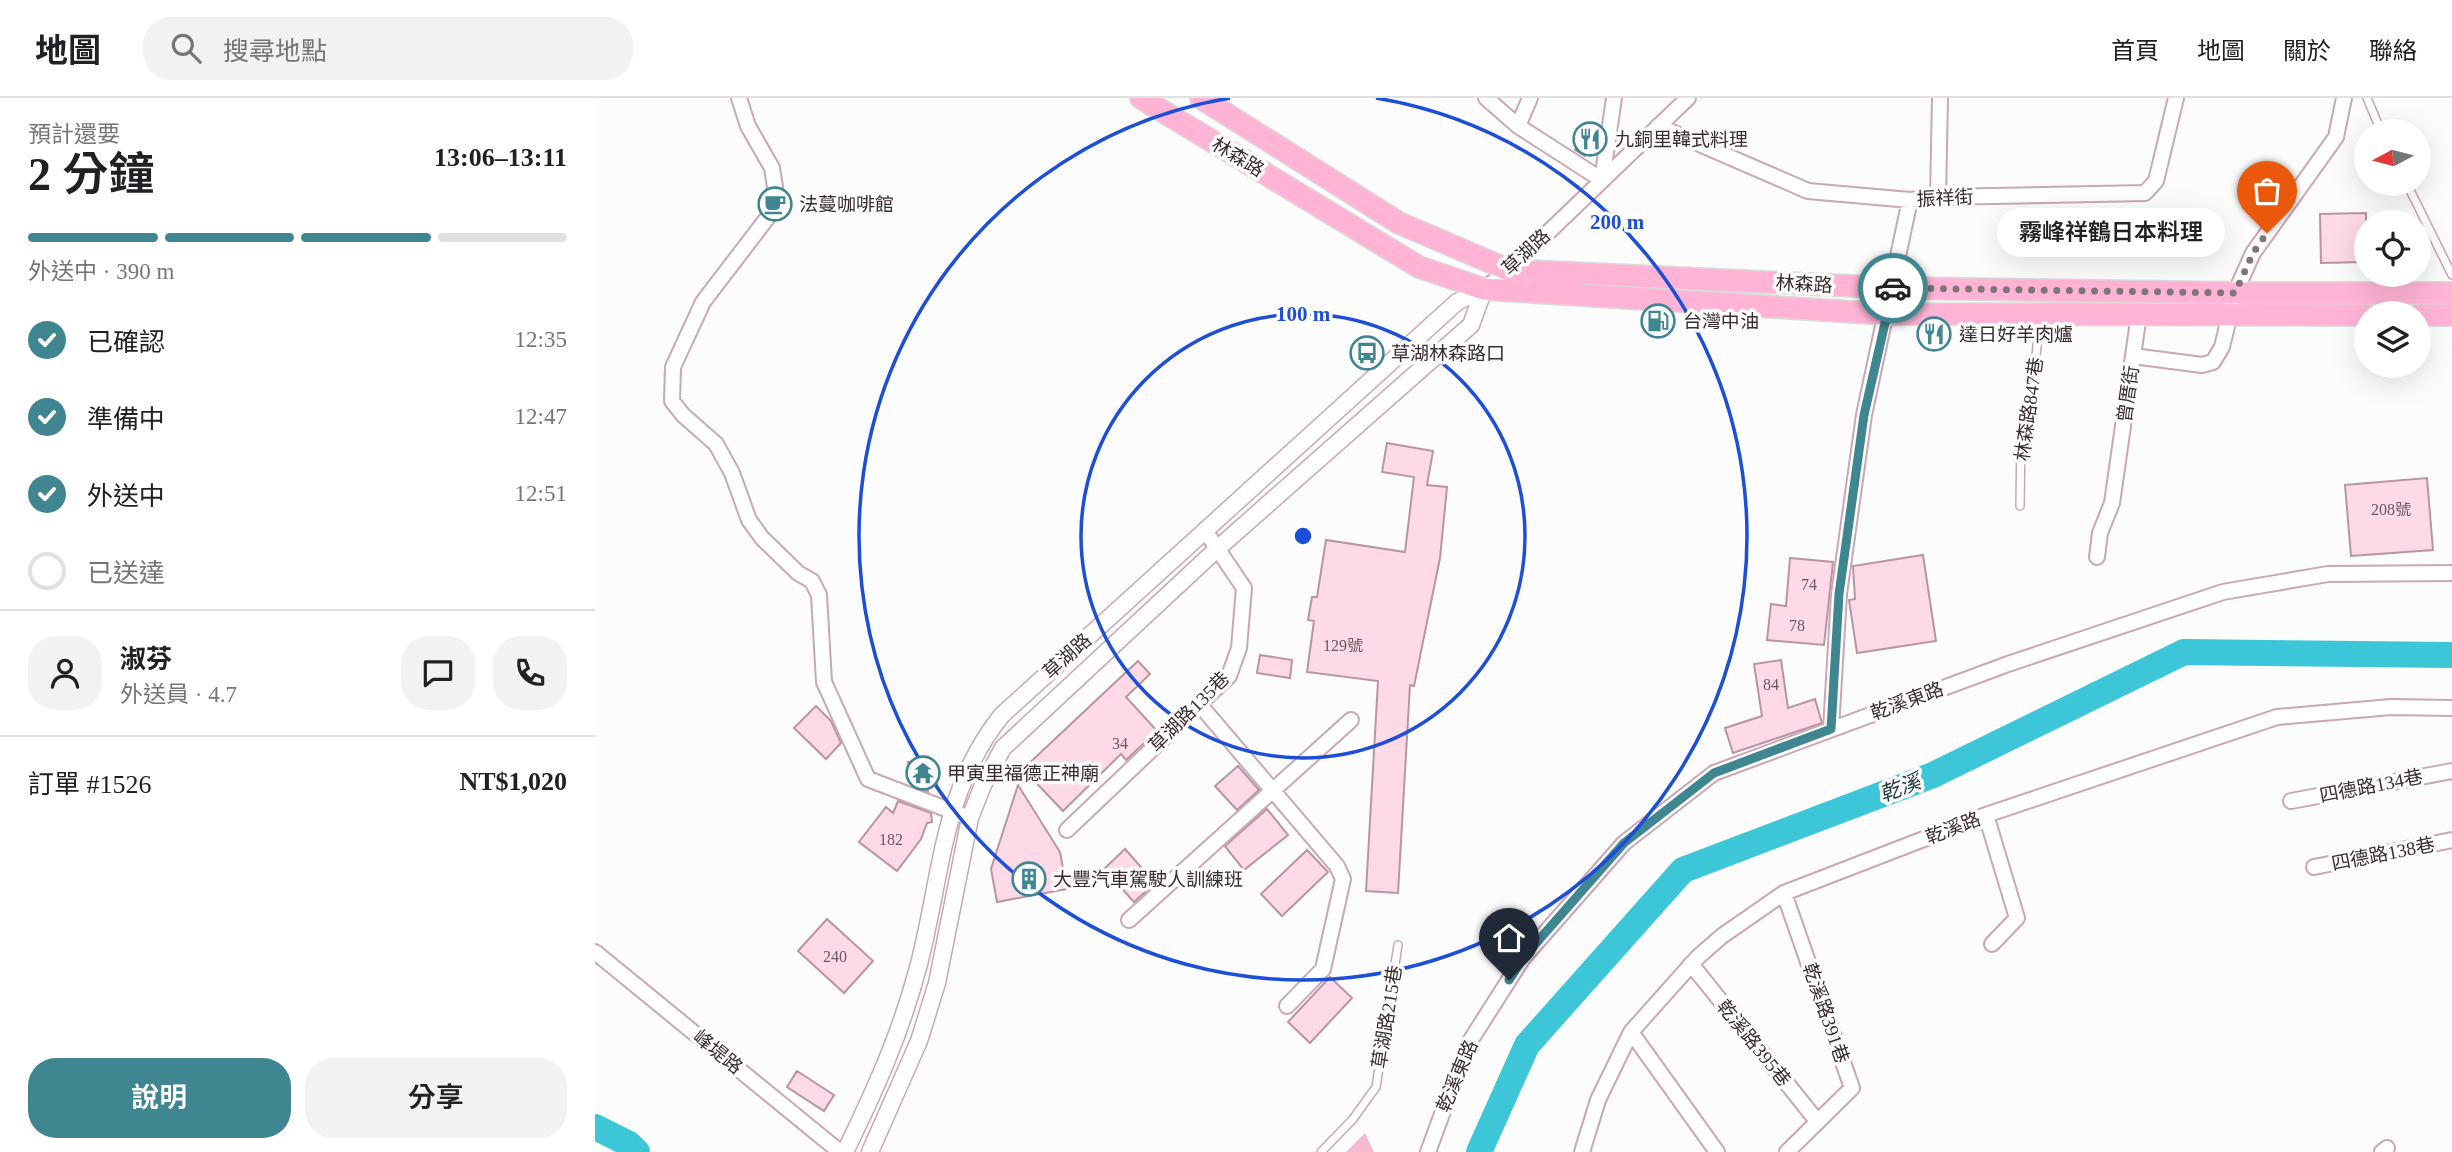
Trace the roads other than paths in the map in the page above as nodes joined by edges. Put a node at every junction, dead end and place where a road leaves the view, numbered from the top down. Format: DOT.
graph roads {
  1 [pos="739,98"];
  2 [pos="1141,98"];
  3 [pos="1201,98"];
  4 [pos="1486,98"];
  5 [pos="1530,98"];
  6 [pos="1614,98"];
  7 [pos="1688,98"];
  8 [pos="1940,98"];
  9 [pos="2176,98"];
  10 [pos="2344,98"];
  11 [pos="2367,98"];
  12 [pos="2376,119"];
  13 [pos="1518,126"];
  14 [pos="1658,126"];
  15 [pos="1602,180"];
  16 [pos="2413,196"];
  17 [pos="1938,197"];
  18 [pos="1910,200"];
  19 [pos="1509,270"];
  20 [pos="2452,275"];
  21 [pos="1893,288"];
  22 [pos="1484,289"];
  23 [pos="2452,293"];
  24 [pos="2233,304"];
  25 [pos="2041,313"];
  26 [pos="1887,314"];
  27 [pos="2139,314"];
  28 [pos="2354,314"];
  29 [pos="2431,315"];
  30 [pos="2452,315"];
  31 [pos="2133,356"];
  32 [pos="2020,506"];
  33 [pos="1206,531"];
  34 [pos="1217,549"];
  35 [pos="2097,557"];
  36 [pos="2452,573"];
  37 [pos="1200,705"];
  38 [pos="2452,708"];
  39 [pos="1351,720"];
  40 [pos="1831,729"];
  41 [pos="2452,771"];
  42 [pos="1271,792"];
  43 [pos="2291,802"];
  44 [pos="950,811"];
  45 [pos="1986,816"];
  46 [pos="970,818"];
  47 [pos="1067,830"];
  48 [pos="2452,840"];
  49 [pos="2314,867"];
  50 [pos="1784,893"];
  51 [pos="1129,920"];
  52 [pos="1992,944"];
  53 [pos="1398,945"];
  54 [pos="595,952"];
  55 [pos="1691,964"];
  56 [pos="1287,1006"];
  57 [pos="1631,1032"];
  58 [pos="1817,1121"];
  59 [pos="843,1152"];
  60 [pos="870,1152"];
  61 [pos="1321,1152"];
  62 [pos="1428,1152"];
  63 [pos="1582,1152"];
  64 [pos="1717,1152"];
  65 [pos="1787,1152"];
  1 -- 44 [label="street"];
  2 -- 22 [label="main road, 林森路"];
  3 -- 19 [label="main road, 林森路"];
  4 -- 13 [label="street"];
  5 -- 13 [label="street"];
  6 -- 15 [label="street"];
  7 -- 14 [label="street, 草湖路"];
  8 -- 17 [label="street"];
  9 -- 17 [label="street, 振祥街"];
  10 -- 24 [label="street, 曾厝街"];
  11 -- 12 [label="lane"];
  13 -- 15 [label="street"];
  14 -- 15 [label="street, 草湖路"];
  14 -- 18 [label="street, 振祥街"];
  15 -- 19 [label="street, 草湖路"];
  16 -- 20 [label="lane"];
  17 -- 18 [label="street, 振祥街"];
  18 -- 21 [label="street"];
  19 -- 21 [label="main road, 林森路"];
  19 -- 22 [label="street, 草湖路"];
  21 -- 24 [label="main road, 林森路"];
  21 -- 26 [label="street"];
  22 -- 26 [label="main road, 林森路"];
  22 -- 33 [label="street, 草湖路"];
  22 -- 34 [label="street, 草湖路"];
  23 -- 24 [label="main road, 林森路"];
  24 -- 27 [label="main road, 林森路"];
  24 -- 28 [label="main road, 林森路"];
  24 -- 31 [label="street, 曾厝街"];
  25 -- 26 [label="main road, 林森路"];
  25 -- 27 [label="main road, 林森路"];
  25 -- 32 [label="lane, 林森路847巷"];
  26 -- 40 [label="street"];
  27 -- 31 [label="street"];
  29 -- 30 [label="main road"];
  31 -- 35 [label="street, 曾厝街"];
  33 -- 34 [label="street, 草湖路135巷"];
  33 -- 44 [label="street, 草湖路"];
  34 -- 37 [label="street, 草湖路135巷"];
  34 -- 46 [label="street, 草湖路"];
  36 -- 40 [label="street, 乾溪東路"];
  37 -- 42 [label="street"];
  37 -- 47 [label="street, 草湖路135巷"];
  38 -- 45 [label="street, 乾溪路"];
  39 -- 42 [label="street"];
  40 -- 62 [label="street, 乾溪東路"];
  41 -- 43 [label="street, 四德路134巷"];
  42 -- 51 [label="street"];
  42 -- 56 [label="street"];
  44 -- 46 [label="street"];
  44 -- 59 [label="street, 草湖路"];
  45 -- 50 [label="street, 乾溪路"];
  45 -- 52 [label="street"];
  46 -- 60 [label="street, 草湖路"];
  48 -- 49 [label="street, 四德路138巷"];
  50 -- 55 [label="street, 乾溪路"];
  50 -- 58 [label="street, 乾溪路391巷"];
  53 -- 61 [label="lane, 草湖路215巷"];
  54 -- 59 [label="street, 峰堤路"];
  55 -- 57 [label="street, 乾溪路"];
  55 -- 58 [label="street, 乾溪路395巷"];
  57 -- 63 [label="street, 乾溪路"];
  57 -- 64 [label="street"];
  58 -- 65 [label="street"];
}
